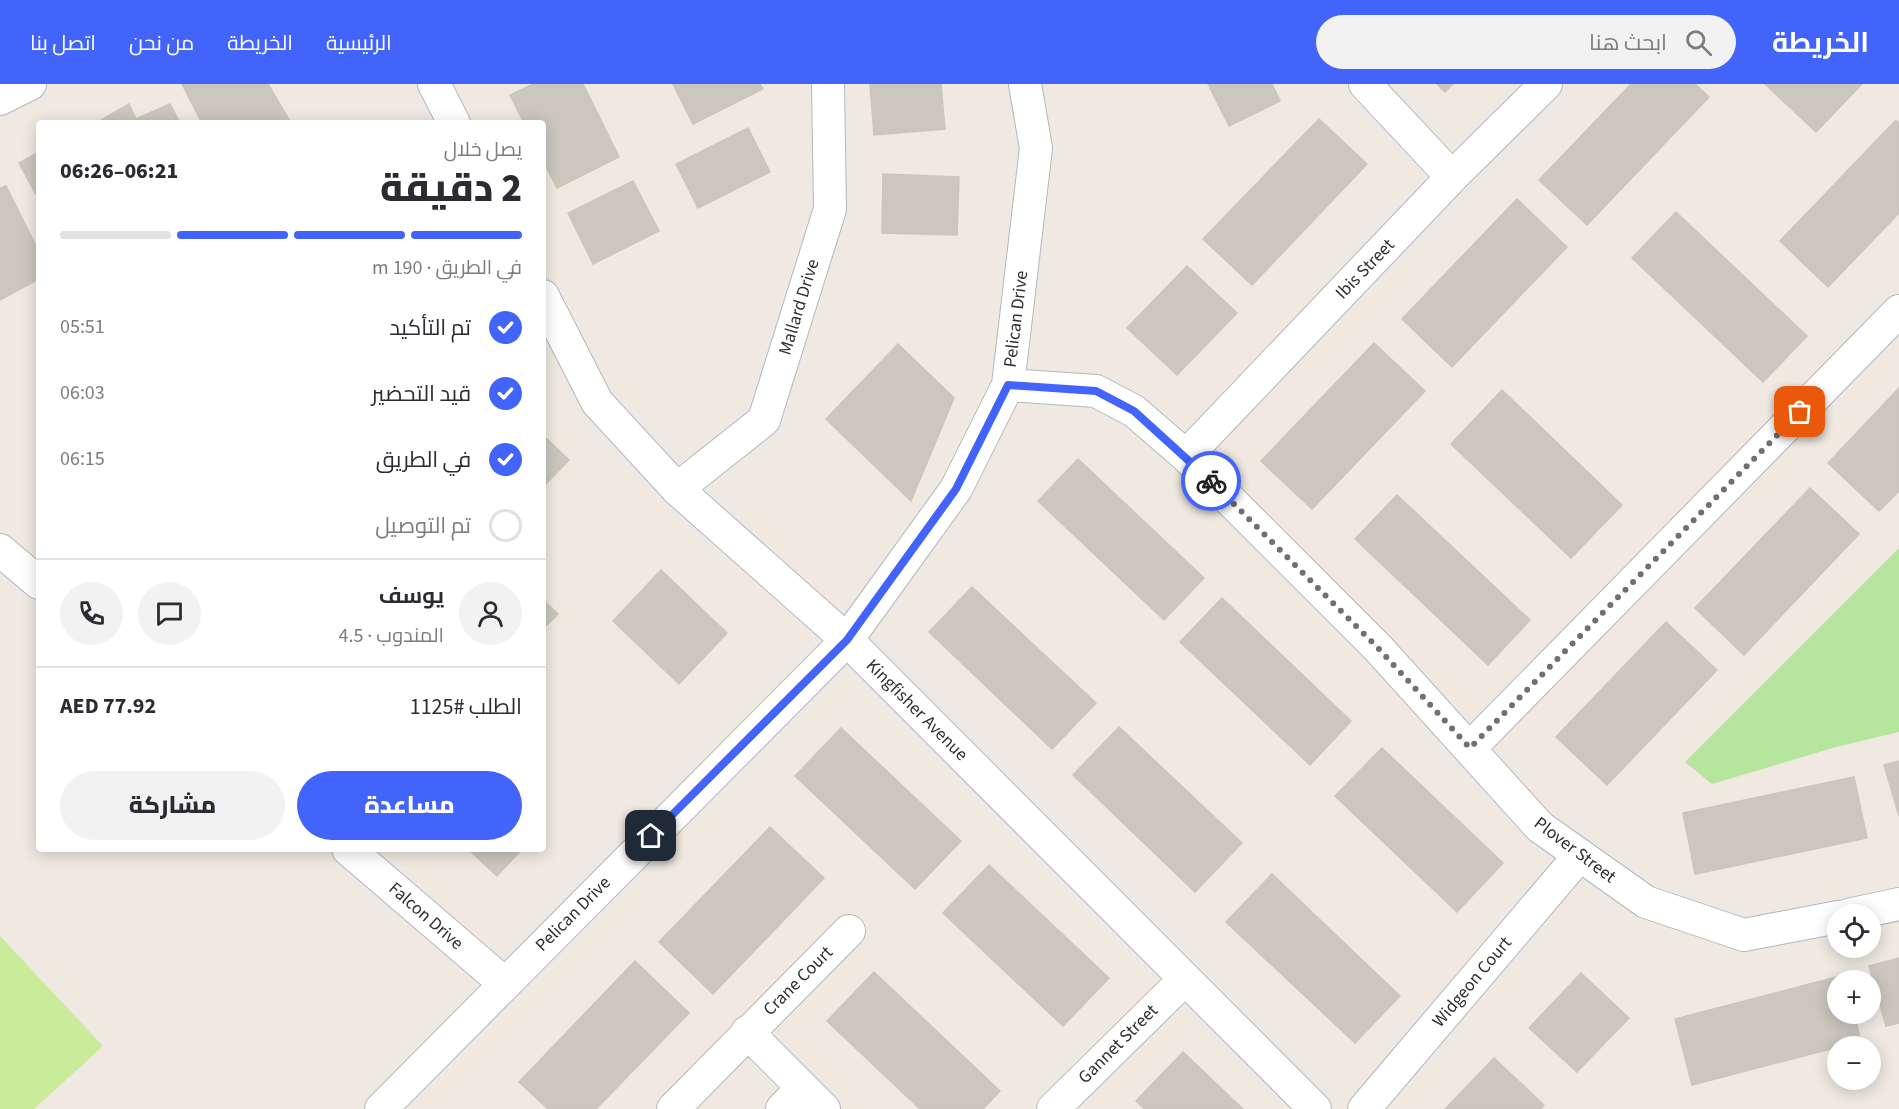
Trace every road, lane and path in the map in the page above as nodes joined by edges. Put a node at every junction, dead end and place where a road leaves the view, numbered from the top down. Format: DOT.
graph roads {
  1 [pos="30,84"];
  2 [pos="434,84"];
  3 [pos="828,84"];
  4 [pos="1025,84"];
  5 [pos="1365,84"];
  6 [pos="1546,84"];
  7 [pos="0,99"];
  8 [pos="452,120"];
  9 [pos="1452,177"];
  10 [pos="546,302"];
  11 [pos="1899,311"];
  12 [pos="1008,385"];
  13 [pos="1186,456"];
  14 [pos="677,489"];
  15 [pos="0,550"];
  16 [pos="36,580"];
  17 [pos="847,640"];
  18 [pos="1470,748"];
  19 [pos="351,852"];
  20 [pos="1580,855"];
  21 [pos="1899,904"];
  22 [pos="1881,908"];
  23 [pos="1827,919"];
  24 [pos="849,931"];
  25 [pos="1184,980"];
  26 [pos="504,983"];
  27 [pos="747,1032"];
  28 [pos="792,1098"];
  29 [pos="381,1109"];
  30 [pos="672,1109"];
  31 [pos="824,1109"];
  32 [pos="1053,1109"];
  33 [pos="1314,1109"];
  34 [pos="1364,1109"];
  1 -- 7 [label="street"];
  2 -- 8 [label="street"];
  3 -- 14 [label="street, Mallard Drive"];
  4 -- 12 [label="street, Pelican Drive"];
  5 -- 9 [label="street"];
  6 -- 9 [label="street, Ibis Street"];
  9 -- 13 [label="street, Ibis Street"];
  10 -- 14 [label="street, Kingfisher Avenue"];
  11 -- 18 [label="street"];
  12 -- 13 [label="street, Plover Street"];
  12 -- 17 [label="street, Pelican Drive"];
  13 -- 18 [label="street, Plover Street"];
  14 -- 17 [label="street, Kingfisher Avenue"];
  15 -- 16 [label="street"];
  17 -- 25 [label="street, Kingfisher Avenue"];
  17 -- 26 [label="street, Pelican Drive"];
  18 -- 20 [label="street, Plover Street"];
  19 -- 26 [label="street, Falcon Drive"];
  20 -- 23 [label="street, Plover Street"];
  20 -- 34 [label="street, Widgeon Court"];
  21 -- 22 [label="street"];
  24 -- 27 [label="street, Crane Court"];
  25 -- 32 [label="street, Gannet Street"];
  25 -- 33 [label="street, Kingfisher Avenue"];
  26 -- 29 [label="street, Pelican Drive"];
  27 -- 28 [label="street, Crane Court"];
  27 -- 30 [label="street, Crane Court"];
  28 -- 31 [label="street, Crane Court"];
}
